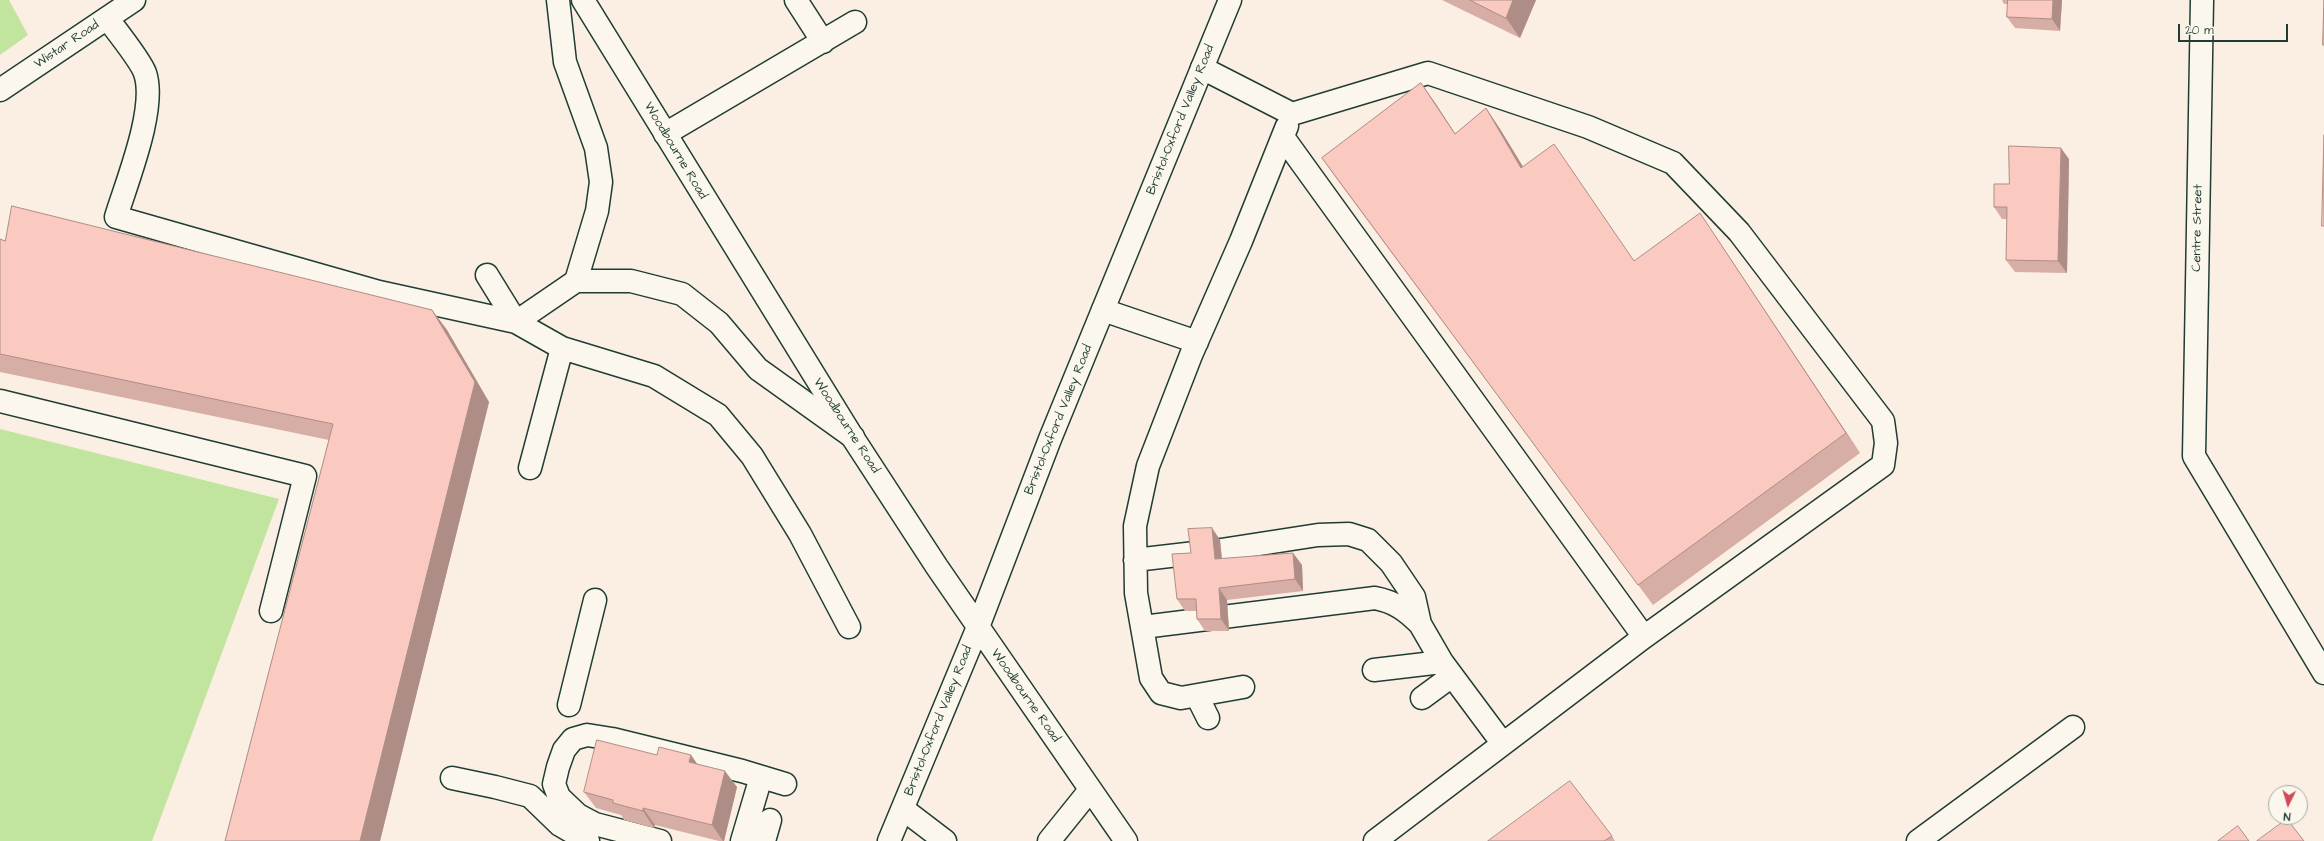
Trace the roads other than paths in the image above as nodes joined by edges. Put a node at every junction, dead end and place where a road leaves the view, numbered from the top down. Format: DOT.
graph roads {
  1 [pos="134,0"];
  2 [pos="558,0"];
  3 [pos="583,0"];
  4 [pos="796,0"];
  5 [pos="1230,0"];
  6 [pos="2202,0"];
  7 [pos="107,18"];
  8 [pos="855,22"];
  9 [pos="823,42"];
  10 [pos="1202,68"];
  11 [pos="0,90"];
  12 [pos="1292,114"];
  13 [pos="665,134"];
  14 [pos="1283,137"];
  15 [pos="487,275"];
  16 [pos="576,281"];
  17 [pos="1103,310"];
  18 [pos="516,322"];
  19 [pos="1197,342"];
  20 [pos="562,348"];
  21 [pos="0,401"];
  22 [pos="853,438"];
  23 [pos="530,468"];
  24 [pos="1135,560"];
  25 [pos="594,600"];
  26 [pos="271,611"];
  27 [pos="1420,624"];
  28 [pos="849,627"];
  29 [pos="978,627"];
  30 [pos="1142,627"];
  31 [pos="1644,637"];
  32 [pos="1447,669"];
  33 [pos="1374,670"];
  34 [pos="2324,673"];
  35 [pos="1243,687"];
  36 [pos="1197,696"];
  37 [pos="1422,698"];
  38 [pos="569,705"];
  39 [pos="1208,718"];
  40 [pos="2073,727"];
  41 [pos="1503,744"];
  42 [pos="761,777"];
  43 [pos="452,778"];
  44 [pos="785,784"];
  45 [pos="1090,790"];
  46 [pos="903,809"];
  47 [pos="770,820"];
  48 [pos="588,841"];
  49 [pos="660,841"];
  50 [pos="742,841"];
  51 [pos="764,841"];
  52 [pos="889,841"];
  53 [pos="945,841"];
  54 [pos="1049,841"];
  55 [pos="1126,841"];
  56 [pos="1375,841"];
  57 [pos="1918,841"];
  1 -- 7 [label="main road, Wistar Road"];
  2 -- 16 [label="main road"];
  3 -- 13 [label="main road, Woodbourne Road"];
  4 -- 9 [label="main road"];
  5 -- 10 [label="main road, Bristol-Oxford Valley Road"];
  6 -- 34 [label="main road, Centre Street"];
  7 -- 11 [label="main road, Wistar Road"];
  7 -- 18 [label="main road"];
  8 -- 9 [label="main road"];
  9 -- 13 [label="main road"];
  10 -- 12 [label="main road"];
  10 -- 17 [label="main road, Bristol-Oxford Valley Road"];
  12 -- 14 [label="main road"];
  12 -- 31 [label="main road"];
  13 -- 22 [label="main road, Woodbourne Road"];
  14 -- 19 [label="main road"];
  14 -- 31 [label="main road"];
  15 -- 18 [label="main road"];
  16 -- 18 [label="main road"];
  16 -- 22 [label="main road"];
  17 -- 19 [label="main road"];
  17 -- 29 [label="main road, Bristol-Oxford Valley Road"];
  18 -- 20 [label="main road"];
  19 -- 24 [label="main road"];
  20 -- 23 [label="main road"];
  20 -- 28 [label="main road"];
  21 -- 26 [label="main road"];
  22 -- 29 [label="main road, Woodbourne Road"];
  24 -- 27 [label="main road"];
  24 -- 30 [label="main road"];
  25 -- 38 [label="main road"];
  27 -- 30 [label="main road"];
  27 -- 32 [label="main road"];
  29 -- 45 [label="main road, Woodbourne Road"];
  29 -- 46 [label="main road, Bristol-Oxford Valley Road"];
  30 -- 36 [label="main road"];
  31 -- 41 [label="main road"];
  32 -- 33 [label="main road"];
  32 -- 37 [label="main road"];
  32 -- 41 [label="main road"];
  35 -- 36 [label="main road"];
  36 -- 39 [label="main road"];
  40 -- 57 [label="main road"];
  41 -- 56 [label="main road"];
  42 -- 44 [label="main road"];
  42 -- 49 [label="main road"];
  42 -- 50 [label="main road"];
  43 -- 48 [label="main road"];
  45 -- 54 [label="main road"];
  45 -- 55 [label="main road, Woodbourne Road"];
  46 -- 52 [label="main road, Bristol-Oxford Valley Road"];
  46 -- 53 [label="main road"];
  47 -- 51 [label="main road"];
}
